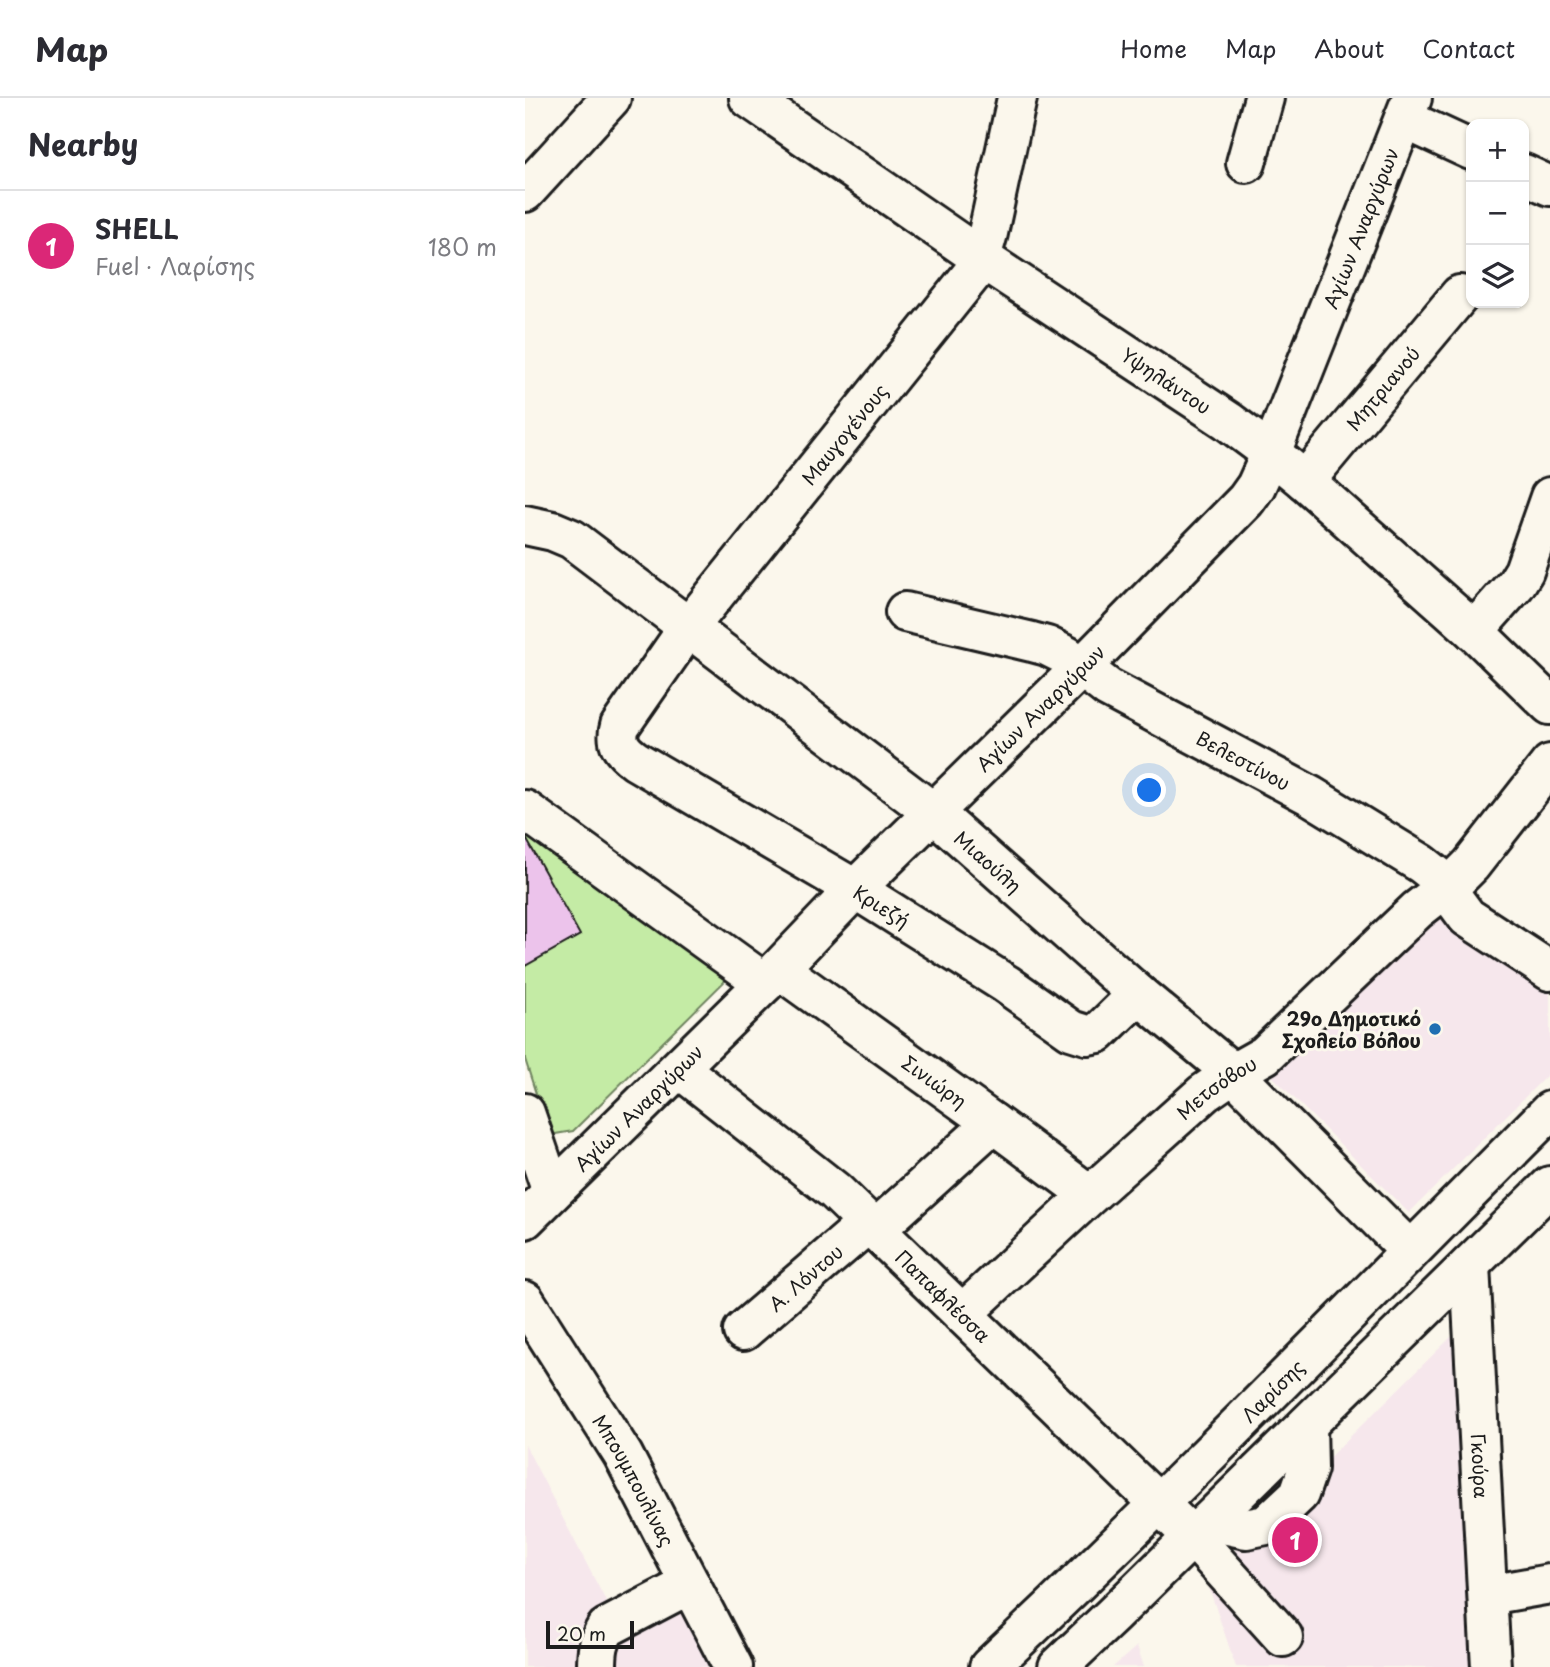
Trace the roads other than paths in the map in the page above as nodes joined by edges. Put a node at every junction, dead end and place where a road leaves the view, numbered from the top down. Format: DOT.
graph roads {
  1 [pos="611,98"];
  2 [pos="749,98"];
  3 [pos="1017,98"];
  4 [pos="1264,98"];
  5 [pos="1408,108"];
  6 [pos="1466,147"];
  7 [pos="1246,163"];
  8 [pos="1529,176"];
  9 [pos="529,180"];
  10 [pos="1550,186"];
  11 [pos="981,258"];
  12 [pos="1460,295"];
  13 [pos="1271,453"];
  14 [pos="1305,481"];
  15 [pos="1550,497"];
  16 [pos="525,525"];
  17 [pos="905,611"];
  18 [pos="688,628"];
  19 [pos="1474,631"];
  20 [pos="1082,667"];
  21 [pos="1550,705"];
  22 [pos="619,744"];
  23 [pos="1550,764"];
  24 [pos="525,810"];
  25 [pos="933,813"];
  26 [pos="1445,887"];
  27 [pos="855,889"];
  28 [pos="1550,971"];
  29 [pos="772,976"];
  30 [pos="1138,993"];
  31 [pos="680,1069"];
  32 [pos="1233,1073"];
  33 [pos="1550,1111"];
  34 [pos="525,1113"];
  35 [pos="993,1123"];
  36 [pos="1550,1186"];
  37 [pos="552,1192"];
  38 [pos="1090,1195"];
  39 [pos="525,1219"];
  40 [pos="871,1227"];
  41 [pos="1410,1251"];
  42 [pos="1470,1265"];
  43 [pos="525,1301"];
  44 [pos="962,1314"];
  45 [pos="743,1331"];
  46 [pos="1159,1504"];
  47 [pos="1201,1529"];
  48 [pos="690,1584"];
  49 [pos="1550,1584"];
  50 [pos="1487,1595"];
  51 [pos="1283,1637"];
  52 [pos="597,1667"];
  53 [pos="733,1667"];
  54 [pos="989,1667"];
  55 [pos="1058,1667"];
  56 [pos="1491,1667"];
  1 -- 9 [label="street"];
  2 -- 11 [label="street, Υψηλάντου"];
  3 -- 11 [label="street, Μαυγογένους"];
  4 -- 7 [label="street"];
  5 -- 6 [label="street"];
  5 -- 13 [label="street, Αγίων Αναργύρων"];
  8 -- 10 [label="street"];
  11 -- 13 [label="street, Υψηλάντου"];
  11 -- 18 [label="street, Μαυγογένους"];
  12 -- 14 [label="street, Μητριανού"];
  13 -- 14 [label="street, Υψηλάντου"];
  13 -- 20 [label="street, Αγίων Αναργύρων"];
  14 -- 19 [label="street, Υψηλάντου"];
  15 -- 19 [label="street"];
  16 -- 18 [label="street, Μιαούλη"];
  17 -- 20 [label="street, Βελεστίνου"];
  18 -- 22 [label="street, Μαυγογένους"];
  18 -- 25 [label="street, Μιαούλη"];
  19 -- 21 [label="street, Υψηλάντου"];
  20 -- 25 [label="street, Αγίων Αναργύρων"];
  20 -- 26 [label="street, Βελεστίνου"];
  22 -- 27 [label="street, Κριεζή"];
  23 -- 26 [label="street, Μετσόβου"];
  24 -- 29 [label="street, Σινιώρη"];
  25 -- 27 [label="street, Αγίων Αναργύρων"];
  25 -- 30 [label="street, Μιαούλη"];
  26 -- 28 [label="street, Βελεστίνου"];
  26 -- 32 [label="street, Μετσόβου"];
  27 -- 29 [label="street, Αγίων Αναργύρων"];
  27 -- 30 [label="street, Κριεζή"];
  29 -- 31 [label="street, Αγίων Αναργύρων"];
  29 -- 35 [label="street, Σινιώρη"];
  30 -- 32 [label="street, Μιαούλη"];
  31 -- 37 [label="street, Αγίων Αναργύρων"];
  31 -- 40 [label="street, Παπαφλέσσα"];
  32 -- 38 [label="street, Μετσόβου"];
  32 -- 41 [label="street, Μιαούλη"];
  33 -- 41 [label="street, Λαρίσης"];
  34 -- 37 [label="street"];
  35 -- 38 [label="street, Σινιώρη"];
  35 -- 40 [label="street, Α. Λόντου"];
  36 -- 42 [label="street"];
  37 -- 39 [label="street, Αγίων Αναργύρων"];
  38 -- 44 [label="street, Μετσόβου"];
  40 -- 44 [label="street, Παπαφλέσσα"];
  40 -- 45 [label="street, Α. Λόντου"];
  41 -- 46 [label="street, Λαρίσης"];
  42 -- 47 [label="street"];
  42 -- 50 [label="street, Γκούρα"];
  43 -- 48 [label="street, Μπουμπουλίνας"];
  44 -- 46 [label="street, Παπαφλέσσα"];
  46 -- 47 [label="street, Παπαφλέσσα"];
  46 -- 54 [label="street, Λαρίσης"];
  47 -- 51 [label="street, Παπαφλέσσα"];
  47 -- 55 [label="street"];
  48 -- 52 [label="street"];
  48 -- 53 [label="street, Μπουμπουλίνας"];
  49 -- 50 [label="street"];
  50 -- 56 [label="street, Γκούρα"];
}
